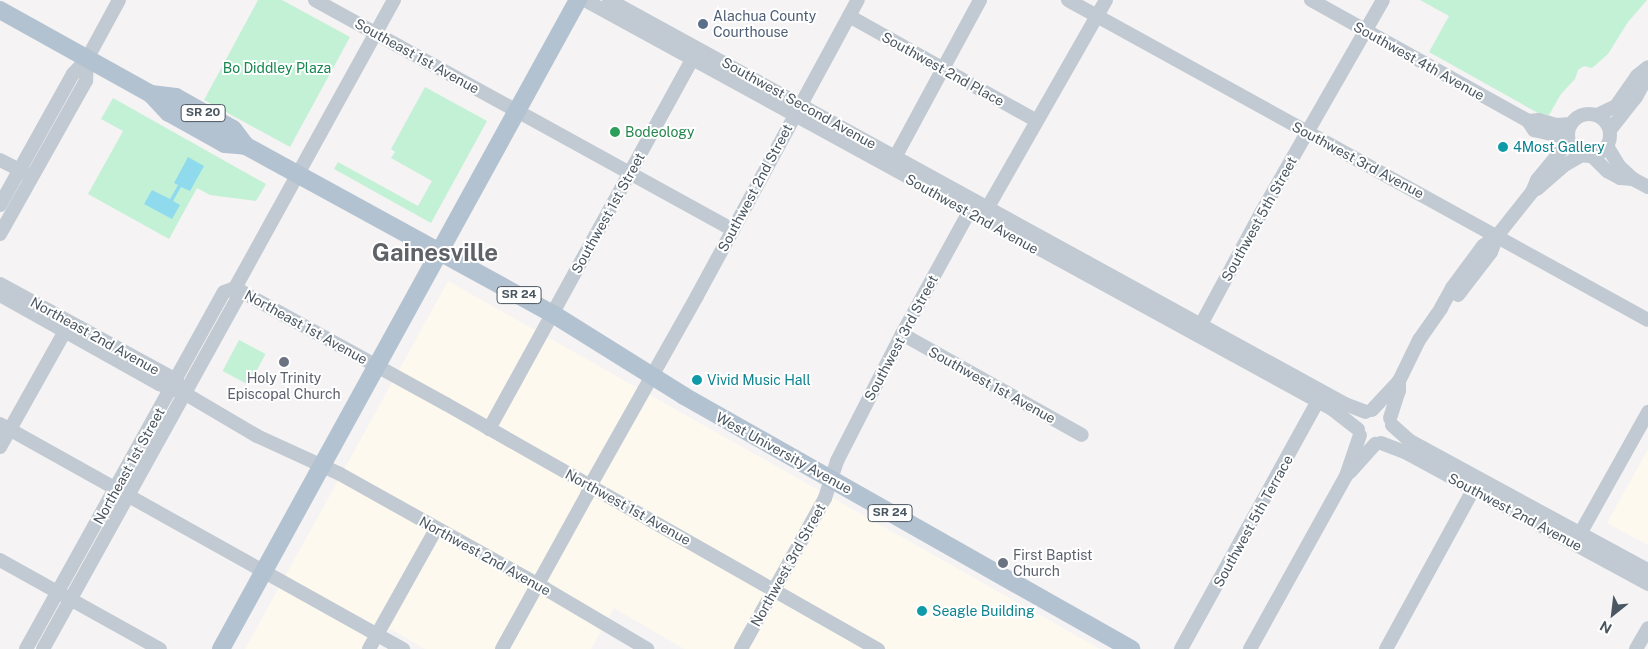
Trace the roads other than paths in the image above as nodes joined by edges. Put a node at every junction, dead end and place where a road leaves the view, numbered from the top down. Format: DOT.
graph roads {
  1 [pos="119,0"];
  2 [pos="315,0"];
  3 [pos="394,0"];
  4 [pos="578,0"];
  5 [pos="585,0"];
  6 [pos="609,0"];
  7 [pos="858,0"];
  8 [pos="980,0"];
  9 [pos="1068,0"];
  10 [pos="1106,0"];
  11 [pos="1311,0"];
  12 [pos="1383,0"];
  13 [pos="0,10"];
  14 [pos="849,16"];
  15 [pos="1097,16"];
  16 [pos="1366,30"];
  17 [pos="376,33"];
  18 [pos="88,59"];
  19 [pos="692,59"];
  20 [pos="1648,68"];
  21 [pos="943,69"];
  22 [pos="801,104"];
  23 [pos="518,112"];
  24 [pos="1597,115"];
  25 [pos="794,116"];
  26 [pos="1037,121"];
  27 [pos="1610,130"];
  28 [pos="1308,132"];
  29 [pos="1569,134"];
  30 [pos="1607,146"];
  31 [pos="896,156"];
  32 [pos="1587,156"];
  33 [pos="0,160"];
  34 [pos="889,168"];
  35 [pos="19,170"];
  36 [pos="298,174"];
  37 [pos="629,174"];
  38 [pos="32,177"];
  39 [pos="1633,179"];
  40 [pos="1648,187"];
  41 [pos="1532,192"];
  42 [pos="0,205"];
  43 [pos="978,209"];
  44 [pos="733,230"];
  45 [pos="0,234"];
  46 [pos="1497,236"];
  47 [pos="440,252"];
  48 [pos="0,284"];
  49 [pos="235,288"];
  50 [pos="0,295"];
  51 [pos="553,314"];
  52 [pos="1648,320"];
  53 [pos="67,327"];
  54 [pos="1198,330"];
  55 [pos="902,334"];
  56 [pos="377,366"];
  57 [pos="651,375"];
  58 [pos="1399,380"];
  59 [pos="177,388"];
  60 [pos="1320,397"];
  61 [pos="1369,411"];
  62 [pos="1648,412"];
  63 [pos="1391,421"];
  64 [pos="5,427"];
  65 [pos="489,428"];
  66 [pos="1359,432"];
  67 [pos="1082,435"];
  68 [pos="1378,444"];
  69 [pos="0,447"];
  70 [pos="322,466"];
  71 [pos="1346,476"];
  72 [pos="831,479"];
  73 [pos="1477,484"];
  74 [pos="590,486"];
  75 [pos="116,489"];
  76 [pos="129,496"];
  77 [pos="436,529"];
  78 [pos="1577,539"];
  79 [pos="0,560"];
  80 [pos="265,570"];
  81 [pos="1648,570"];
  82 [pos="1648,584"];
  83 [pos="538,585"];
  84 [pos="774,589"];
  85 [pos="58,592"];
  86 [pos="71,600"];
  87 [pos="1648,628"];
  88 [pos="377,634"];
  89 [pos="26,649"];
  90 [pos="43,649"];
  91 [pos="160,649"];
  92 [pos="221,649"];
  93 [pos="369,649"];
  94 [pos="403,649"];
  95 [pos="502,649"];
  96 [pos="647,649"];
  97 [pos="741,649"];
  98 [pos="878,649"];
  99 [pos="1131,649"];
  100 [pos="1181,649"];
  101 [pos="1250,649"];
  102 [pos="1386,649"];
  103 [pos="1636,649"];
  1 -- 18 [label="street"];
  2 -- 17 [label="street, Southeast 1st Avenue"];
  3 -- 17 [label="street, Northeast 1st Street"];
  4 -- 23 [label="main road"];
  5 -- 19 [label="street, Southwest 2nd Avenue"];
  6 -- 22 [label="street, Southwest Second Avenue"];
  7 -- 14 [label="street, Southwest 2nd Street"];
  8 -- 21 [label="street"];
  9 -- 15 [label="street, Southwest 3rd Avenue"];
  10 -- 15 [label="street, Southwest 3rd Street"];
  11 -- 16 [label="street, Southwest 4th Avenue"];
  12 -- 16 [label="street, Southwest 5th Street"];
  13 -- 18 [label="main road, SR 20"];
  14 -- 21 [label="street, Southwest 2nd Place"];
  14 -- 22 [label="street, Southwest 2nd Street"];
  15 -- 26 [label="street, Southwest 3rd Street"];
  15 -- 28 [label="street, Southwest 3rd Avenue"];
  16 -- 28 [label="street, Southwest 5th Street"];
  16 -- 29 [label="street, Southwest 4th Avenue"];
  17 -- 23 [label="street, Southeast 1st Avenue"];
  17 -- 36 [label="street, Northeast 1st Street"];
  18 -- 35 [label="street"];
  18 -- 36 [label="main road, SR 20"];
  18 -- 38 [label="street"];
  19 -- 25 [label="street, Southwest 2nd Avenue"];
  19 -- 37 [label="street, Southwest 1st Street"];
  20 -- 24 [label="street"];
  20 -- 27 [label="street"];
  21 -- 26 [label="street, Southwest 2nd Place"];
  21 -- 31 [label="street"];
  22 -- 25 [label="street, Southwest 2nd Street"];
  22 -- 31 [label="street, Southwest Second Avenue"];
  23 -- 37 [label="street"];
  23 -- 47 [label="main road"];
  24 -- 27 [label="street"];
  24 -- 29 [label="street"];
  25 -- 34 [label="street, Southwest 2nd Avenue"];
  25 -- 44 [label="street, Southwest 2nd Street"];
  26 -- 43 [label="street, Southwest 3rd Street"];
  27 -- 30 [label="street"];
  28 -- 46 [label="street, Southwest 3rd Avenue"];
  28 -- 54 [label="street, Southwest 5th Street"];
  29 -- 32 [label="street"];
  29 -- 41 [label="street"];
  30 -- 32 [label="street"];
  30 -- 39 [label="street"];
  31 -- 34 [label="street"];
  31 -- 43 [label="street, Southwest Second Avenue"];
  32 -- 39 [label="street"];
  32 -- 41 [label="street"];
  33 -- 35 [label="street"];
  34 -- 43 [label="street, Southwest 2nd Avenue"];
  35 -- 38 [label="street"];
  35 -- 42 [label="street"];
  36 -- 47 [label="main road, SR 20"];
  36 -- 49 [label="street, Northeast 1st Street"];
  37 -- 44 [label="street"];
  37 -- 51 [label="street, Southwest 1st Street"];
  38 -- 45 [label="street"];
  39 -- 40 [label="street"];
  41 -- 46 [label="street"];
  43 -- 54 [label="street, Southwest 2nd Avenue"];
  43 -- 55 [label="street, Southwest 3rd Street"];
  44 -- 57 [label="street, Southwest 2nd Street"];
  46 -- 52 [label="street, Southwest 3rd Avenue"];
  46 -- 58 [label="street"];
  47 -- 51 [label="main road, West University Avenue / SR 24"];
  47 -- 56 [label="main road"];
  48 -- 53 [label="street, Northeast 2nd Avenue"];
  49 -- 56 [label="street, Northeast 1st Avenue"];
  49 -- 59 [label="street, Northeast 1st Street"];
  50 -- 53 [label="street, Northeast 2nd Avenue"];
  51 -- 57 [label="main road, West University Avenue / SR 24"];
  51 -- 65 [label="street, Southwest 1st Street"];
  53 -- 59 [label="street, Northeast 2nd Avenue"];
  53 -- 64 [label="street"];
  54 -- 60 [label="street, Southwest 2nd Avenue"];
  55 -- 67 [label="street, Southwest 1st Avenue"];
  55 -- 72 [label="street, Southwest 3rd Street"];
  56 -- 65 [label="street, Northwest 1st Avenue"];
  56 -- 70 [label="main road"];
  57 -- 72 [label="main road, West University Avenue / SR 24"];
  57 -- 74 [label="street, Southwest 2nd Street"];
  58 -- 61 [label="street"];
  58 -- 63 [label="street"];
  59 -- 70 [label="street, Northeast 2nd Avenue"];
  59 -- 75 [label="street, Northeast 1st Street"];
  59 -- 76 [label="street, Northeast 1st Street"];
  60 -- 61 [label="street, Southwest 2nd Avenue"];
  60 -- 66 [label="street, Southwest 2nd Avenue"];
  60 -- 100 [label="street, Southwest 5th Terrace"];
  61 -- 63 [label="street"];
  61 -- 66 [label="street"];
  62 -- 78 [label="street"];
  63 -- 68 [label="street"];
  63 -- 73 [label="street, Southwest 2nd Avenue"];
  64 -- 69 [label="street"];
  64 -- 75 [label="street"];
  65 -- 74 [label="street, Northwest 1st Avenue"];
  66 -- 68 [label="street"];
  66 -- 71 [label="street"];
  68 -- 71 [label="street"];
  68 -- 73 [label="street, Southwest 2nd Avenue"];
  70 -- 77 [label="street, Northwest 2nd Avenue"];
  70 -- 80 [label="main road"];
  71 -- 101 [label="street"];
  72 -- 84 [label="street, Northwest 3rd Street"];
  72 -- 99 [label="main road, West University Avenue / SR 24"];
  73 -- 78 [label="street, Southwest 2nd Avenue"];
  73 -- 102 [label="street"];
  74 -- 83 [label="street, Southwest 2nd Street"];
  74 -- 84 [label="street, Northwest 1st Avenue"];
  75 -- 76 [label="street"];
  75 -- 85 [label="street, Northeast 1st Street"];
  76 -- 80 [label="street"];
  76 -- 86 [label="street, Northeast 1st Street"];
  77 -- 83 [label="street, Northwest 2nd Avenue"];
  77 -- 88 [label="street"];
  78 -- 81 [label="street, Southwest 2nd Avenue"];
  78 -- 82 [label="street, Southwest 2nd Avenue"];
  79 -- 85 [label="street"];
  80 -- 88 [label="street"];
  80 -- 92 [label="main road"];
  83 -- 95 [label="street, Southwest 2nd Street"];
  83 -- 96 [label="street, Northwest 2nd Avenue"];
  84 -- 97 [label="street, Northwest 3rd Street"];
  84 -- 98 [label="street, Northwest 1st Avenue"];
  85 -- 86 [label="street"];
  85 -- 89 [label="street, Northeast 1st Street"];
  86 -- 90 [label="street, Northeast 1st Street"];
  86 -- 91 [label="street"];
  87 -- 103 [label="street"];
  88 -- 93 [label="street"];
  88 -- 94 [label="street"];
}
